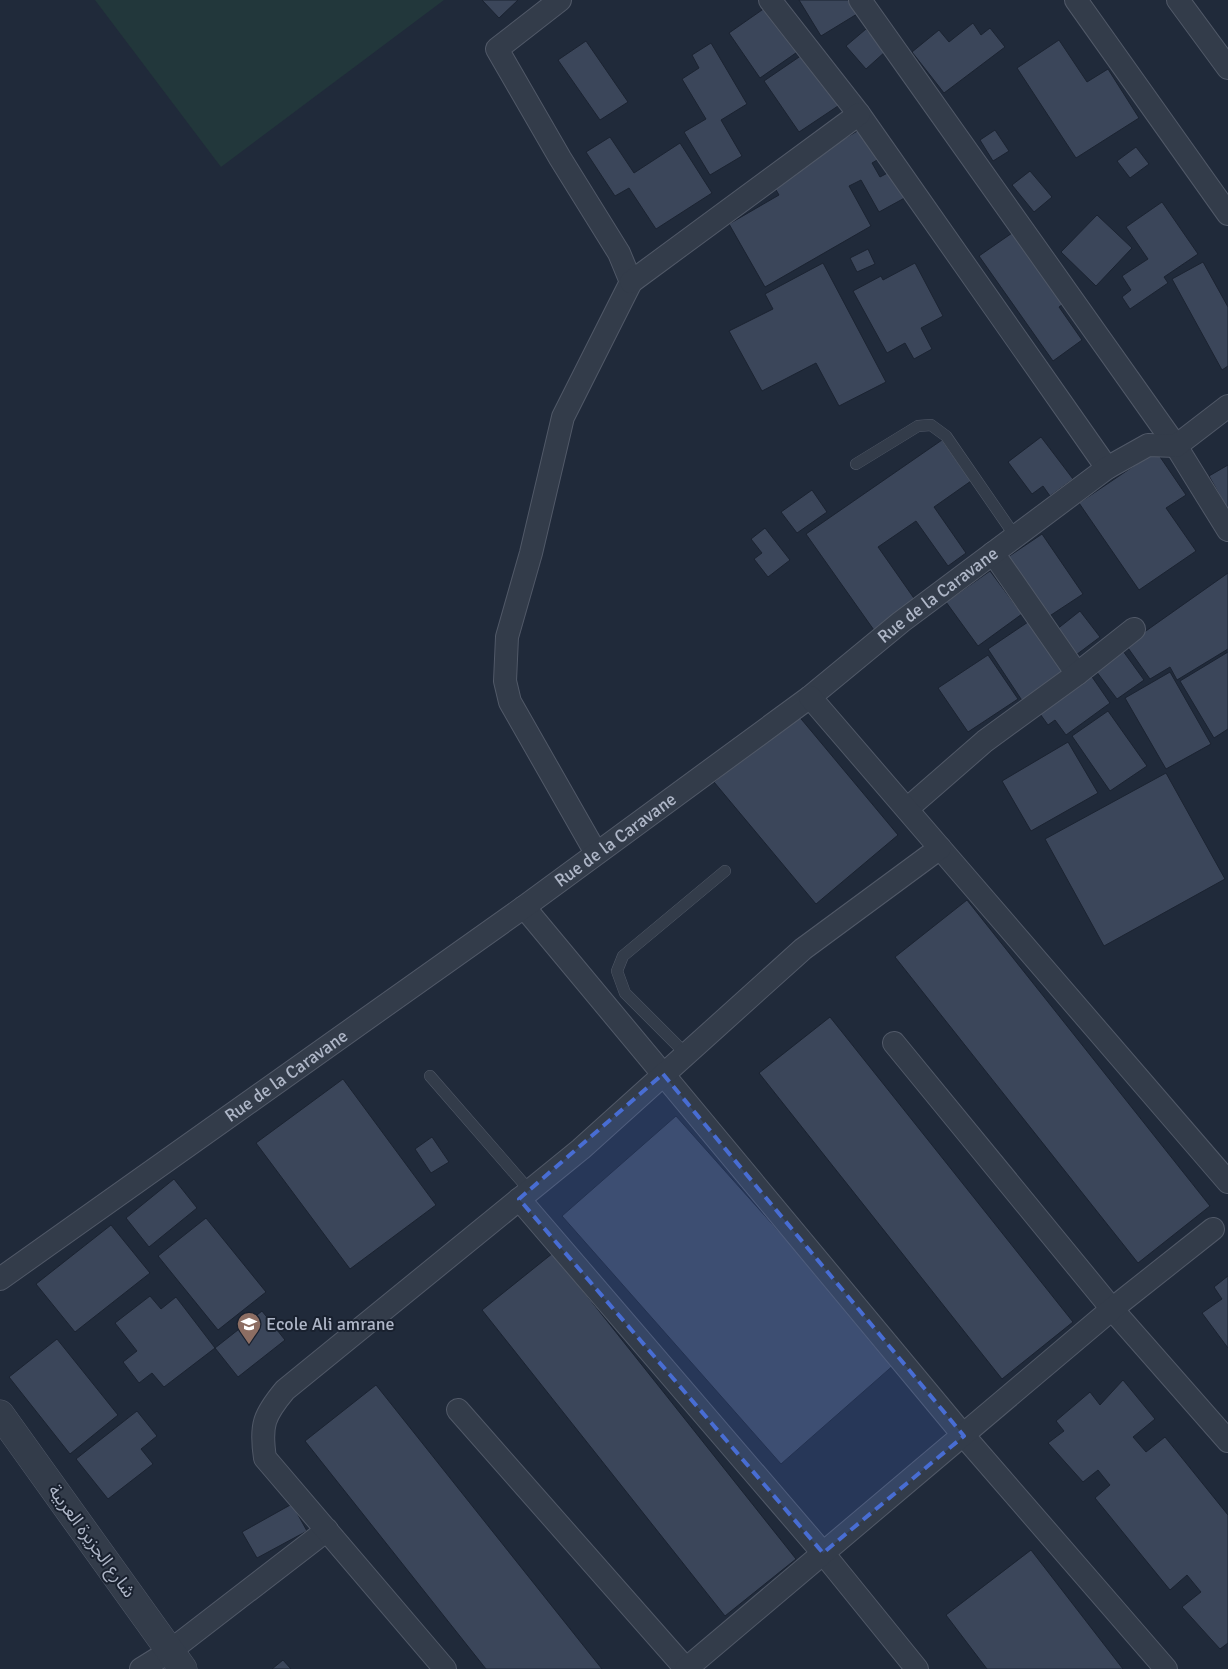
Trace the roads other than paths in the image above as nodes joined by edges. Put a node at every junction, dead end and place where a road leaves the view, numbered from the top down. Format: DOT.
graph roads {
  1 [pos="560,0"];
  2 [pos="770,0"];
  3 [pos="860,0"];
  4 [pos="1076,0"];
  5 [pos="1178,0"];
  6 [pos="1228,68"];
  7 [pos="859,114"];
  8 [pos="1228,214"];
  9 [pos="631,282"];
  10 [pos="1228,406"];
  11 [pos="1176,446"];
  12 [pos="856,464"];
  13 [pos="1107,468"];
  14 [pos="1228,530"];
  15 [pos="1015,536"];
  16 [pos="993,553"];
  17 [pos="1134,629"];
  18 [pos="1077,674"];
  19 [pos="810,697"];
  20 [pos="907,809"];
  21 [pos="940,848"];
  22 [pos="596,853"];
  23 [pos="725,871"];
  24 [pos="524,906"];
  25 [pos="894,1043"];
  26 [pos="686,1054"];
  27 [pos="664,1074"];
  28 [pos="430,1076"];
  29 [pos="1228,1182"];
  30 [pos="525,1195"];
  31 [pos="1213,1229"];
  32 [pos="0,1279"];
  33 [pos="1112,1309"];
  34 [pos="458,1410"];
  35 [pos="0,1414"];
  36 [pos="964,1436"];
  37 [pos="1228,1441"];
  38 [pos="327,1530"];
  39 [pos="823,1553"];
  40 [pos="177,1660"];
  41 [pos="1154,1665"];
  42 [pos="141,1669"];
  43 [pos="445,1669"];
  44 [pos="686,1669"];
  45 [pos="917,1669"];
  1 -- 9 [label="street"];
  2 -- 7 [label="street"];
  3 -- 11 [label="street"];
  4 -- 8 [label="street"];
  5 -- 6 [label="street"];
  7 -- 9 [label="street"];
  7 -- 13 [label="street"];
  9 -- 22 [label="street"];
  10 -- 11 [label="street"];
  11 -- 13 [label="street, Rue de la Caravane"];
  11 -- 14 [label="street"];
  12 -- 15 [label="lane"];
  13 -- 15 [label="street, Rue de la Caravane"];
  15 -- 16 [label="street, Rue de la Caravane"];
  16 -- 18 [label="street"];
  16 -- 19 [label="street, Rue de la Caravane"];
  17 -- 18 [label="street"];
  18 -- 20 [label="street"];
  19 -- 20 [label="street"];
  19 -- 22 [label="street, Rue de la Caravane"];
  20 -- 21 [label="street"];
  21 -- 26 [label="street"];
  21 -- 29 [label="street"];
  22 -- 24 [label="street, Rue de la Caravane"];
  23 -- 26 [label="lane"];
  24 -- 27 [label="street"];
  24 -- 32 [label="street, Rue de la Caravane"];
  25 -- 33 [label="street"];
  26 -- 27 [label="street"];
  27 -- 30 [label="street"];
  27 -- 36 [label="street"];
  28 -- 30 [label="lane"];
  30 -- 38 [label="street"];
  30 -- 39 [label="street"];
  31 -- 33 [label="street"];
  33 -- 36 [label="street"];
  33 -- 37 [label="street"];
  34 -- 44 [label="street"];
  35 -- 40 [label="street, شارع الجزيرة العربية"];
  36 -- 39 [label="street"];
  36 -- 41 [label="street"];
  38 -- 40 [label="street"];
  38 -- 43 [label="street"];
  39 -- 44 [label="street"];
  39 -- 45 [label="street"];
  40 -- 42 [label="street"];
}
